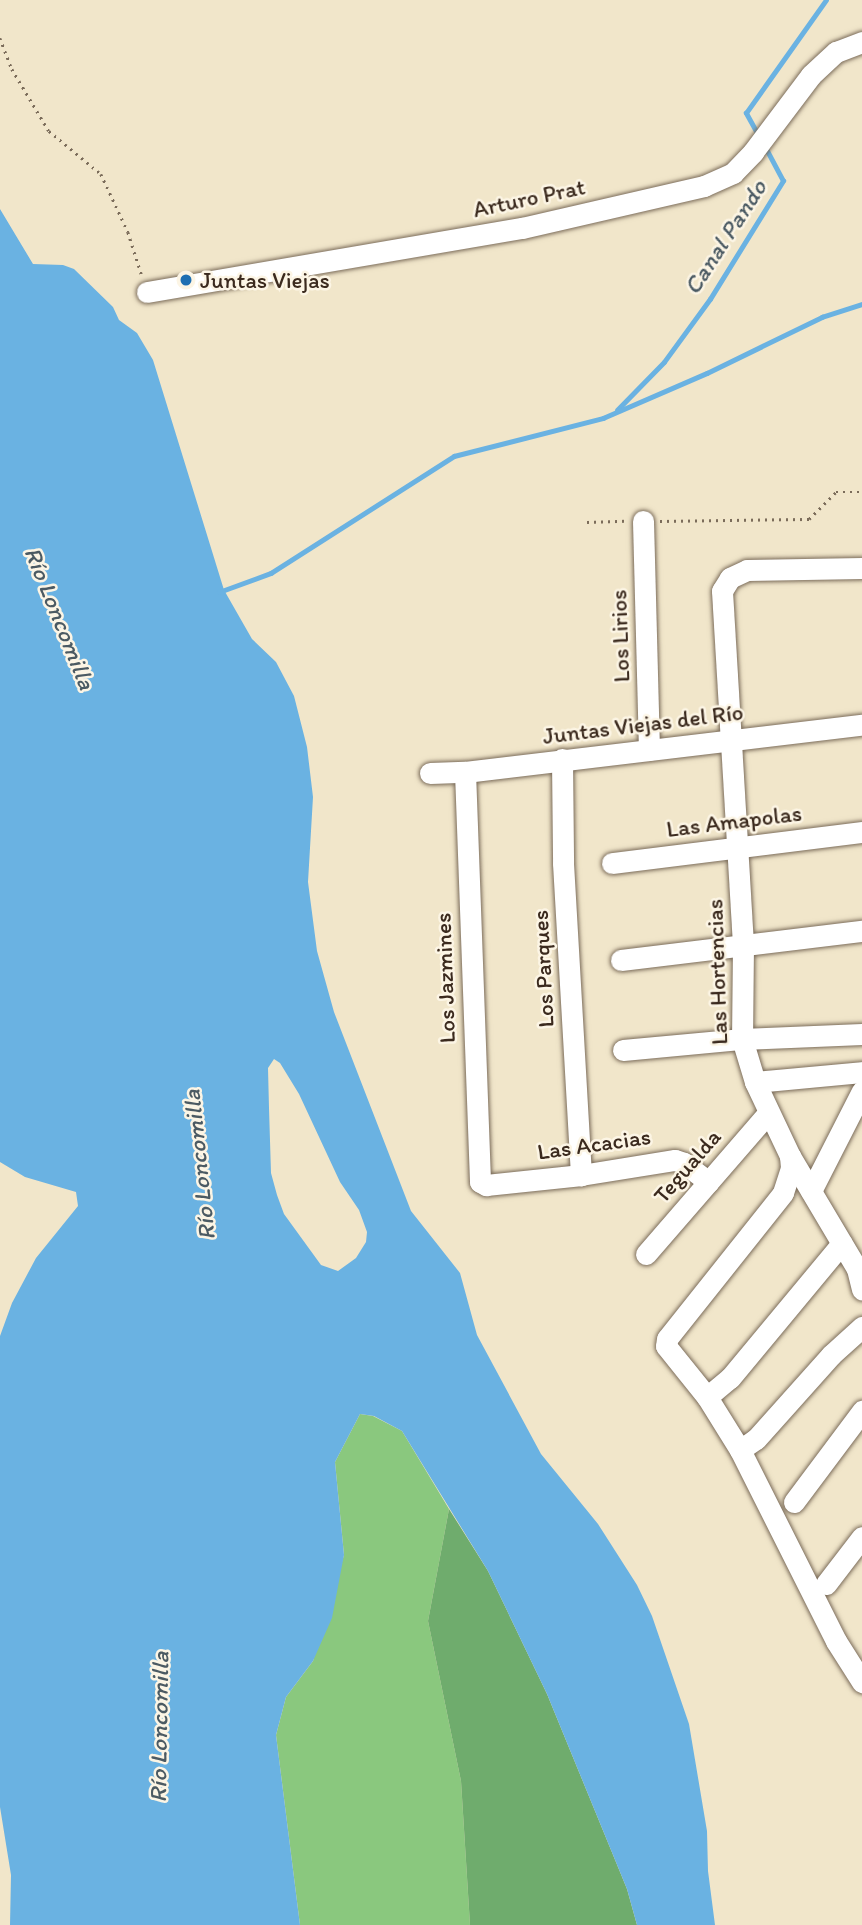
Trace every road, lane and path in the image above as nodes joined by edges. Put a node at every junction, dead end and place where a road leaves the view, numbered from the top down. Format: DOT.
graph roads {
  1 [pos="0,38"];
  2 [pos="862,42"];
  3 [pos="147,292"];
  4 [pos="862,492"];
  5 [pos="643,521"];
  6 [pos="587,522"];
  7 [pos="862,568"];
  8 [pos="862,726"];
  9 [pos="729,740"];
  10 [pos="649,750"];
  11 [pos="562,760"];
  12 [pos="465,772"];
  13 [pos="429,773"];
  14 [pos="862,832"];
  15 [pos="738,847"];
  16 [pos="612,863"];
  17 [pos="862,931"];
  18 [pos="743,945"];
  19 [pos="621,960"];
  20 [pos="862,1034"];
  21 [pos="742,1039"];
  22 [pos="623,1050"];
  23 [pos="862,1072"];
  24 [pos="755,1082"];
  25 [pos="862,1091"];
  26 [pos="768,1113"];
  27 [pos="790,1156"];
  28 [pos="581,1175"];
  29 [pos="480,1182"];
  30 [pos="708,1182"];
  31 [pos="811,1191"];
  32 [pos="842,1243"];
  33 [pos="646,1254"];
  34 [pos="862,1289"];
  35 [pos="862,1327"];
  36 [pos="707,1397"];
  37 [pos="862,1411"];
  38 [pos="740,1450"];
  39 [pos="794,1502"];
  40 [pos="862,1537"];
  41 [pos="826,1584"];
  42 [pos="862,1682"];
  1 -- 3 [label="path"];
  2 -- 3 [label="street, Arturo Prat"];
  4 -- 5 [label="path"];
  5 -- 6 [label="path"];
  5 -- 10 [label="street, Los Lirios"];
  7 -- 9 [label="street, Las Hortencias"];
  8 -- 9 [label="street, Juntas Viejas del Río"];
  9 -- 10 [label="street, Juntas Viejas del Río"];
  9 -- 15 [label="street, Las Hortencias"];
  10 -- 11 [label="street, Juntas Viejas del Río"];
  11 -- 12 [label="street, Juntas Viejas del Río"];
  11 -- 28 [label="street, Los Parques"];
  12 -- 13 [label="street, Juntas Viejas del Río"];
  12 -- 29 [label="street, Los Jazmines"];
  14 -- 15 [label="street, Las Amapolas"];
  15 -- 16 [label="street, Las Amapolas"];
  15 -- 18 [label="street, Las Hortencias"];
  17 -- 18 [label="street"];
  18 -- 19 [label="street"];
  18 -- 21 [label="street, Las Hortencias"];
  20 -- 21 [label="street"];
  21 -- 22 [label="street"];
  21 -- 24 [label="street, Las Hortencias"];
  23 -- 24 [label="street"];
  24 -- 26 [label="street, Las Hortencias"];
  25 -- 31 [label="street"];
  26 -- 27 [label="street, Las Hortencias"];
  26 -- 30 [label="street, Tegualda"];
  27 -- 31 [label="street, Las Hortencias"];
  27 -- 36 [label="street"];
  28 -- 29 [label="street, Las Acacias"];
  28 -- 30 [label="street, Las Acacias"];
  30 -- 33 [label="street, Tegualda"];
  31 -- 32 [label="street, Las Hortencias"];
  32 -- 34 [label="street, Las Hortencias"];
  32 -- 36 [label="street"];
  35 -- 38 [label="street"];
  36 -- 38 [label="street"];
  37 -- 39 [label="street"];
  38 -- 42 [label="street"];
  40 -- 41 [label="street"];
}
